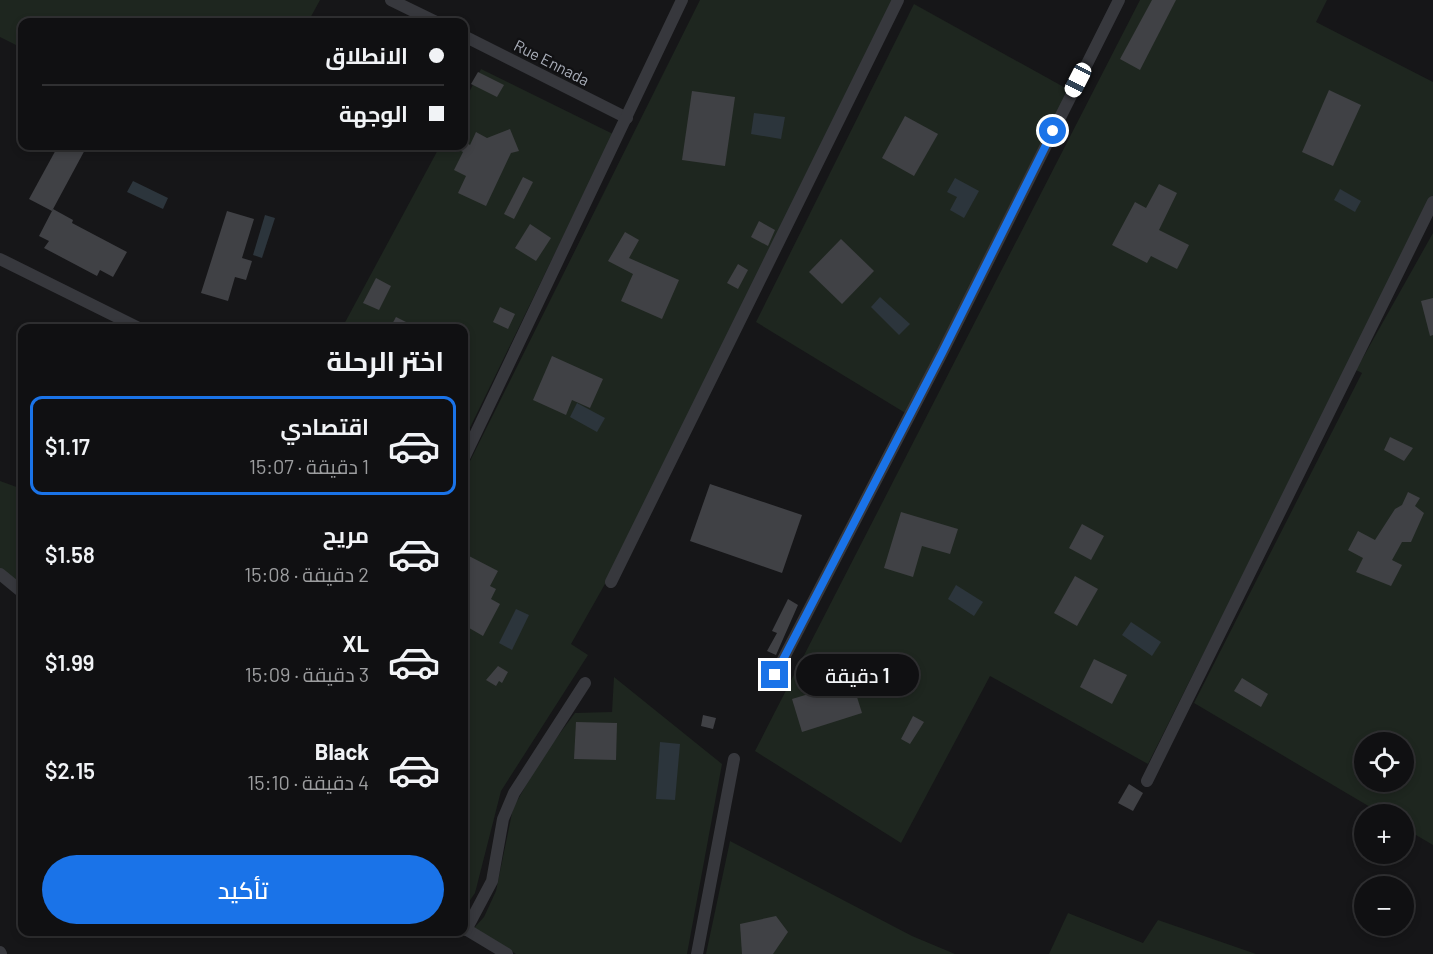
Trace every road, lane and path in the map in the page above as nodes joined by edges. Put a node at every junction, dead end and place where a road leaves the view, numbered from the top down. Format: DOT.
graph roads {
  1 [pos="391,0"];
  2 [pos="682,0"];
  3 [pos="898,0"];
  4 [pos="1119,0"];
  5 [pos="428,18"];
  6 [pos="468,38"];
  7 [pos="627,118"];
  8 [pos="1433,202"];
  9 [pos="0,259"];
  10 [pos="131,324"];
  11 [pos="468,450"];
  12 [pos="0,574"];
  13 [pos="611,582"];
  14 [pos="18,589"];
  15 [pos="775,675"];
  16 [pos="585,683"];
  17 [pos="734,759"];
  18 [pos="1147,781"];
  19 [pos="468,924"];
  20 [pos="468,931"];
  21 [pos="507,954"];
  22 [pos="697,954"];
  1 -- 5 [label="street"];
  2 -- 7 [label="street"];
  3 -- 13 [label="street"];
  4 -- 15 [label="street"];
  6 -- 7 [label="street, Rue Ennada"];
  7 -- 11 [label="street"];
  8 -- 18 [label="street"];
  9 -- 10 [label="street"];
  12 -- 14 [label="street"];
  16 -- 19 [label="street"];
  17 -- 22 [label="street"];
  20 -- 21 [label="street"];
}
